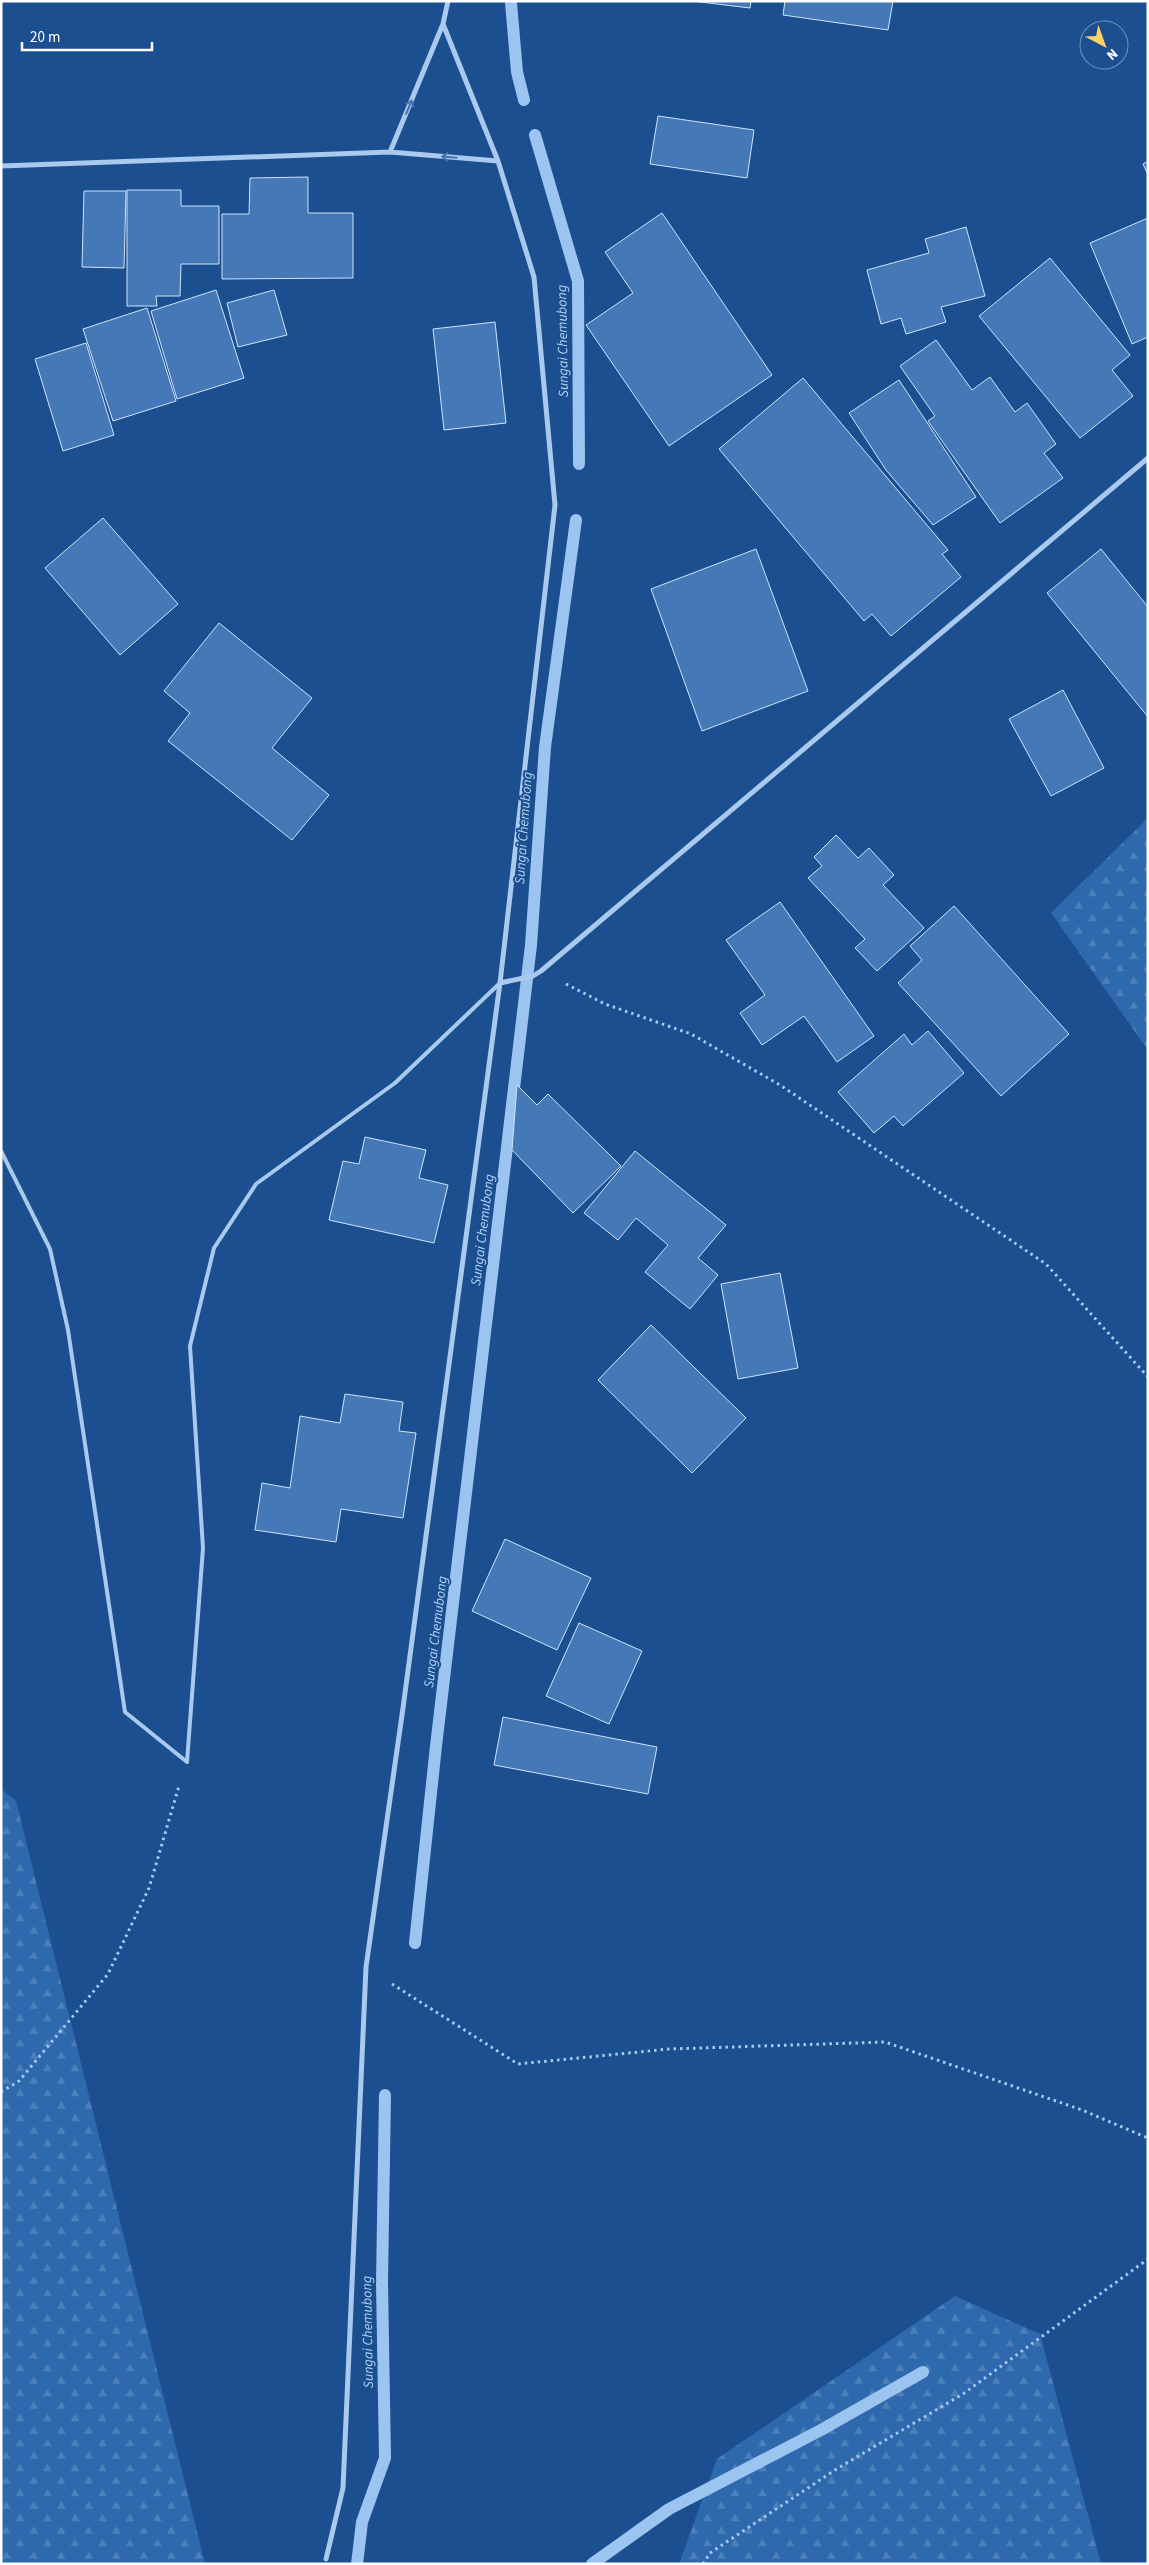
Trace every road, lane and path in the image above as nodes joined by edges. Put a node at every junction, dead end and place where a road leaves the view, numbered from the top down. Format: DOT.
graph roads {
  1 [pos="448,1"];
  2 [pos="443,24"];
  3 [pos="390,152"];
  4 [pos="498,161"];
  5 [pos="1,166"];
  6 [pos="1148,458"];
  7 [pos="541,971"];
  8 [pos="500,983"];
  9 [pos="1,1151"];
  10 [pos="1148,1377"];
  11 [pos="187,1762"];
  12 [pos="366,1967"];
  13 [pos="1,2092"];
  14 [pos="1148,2138"];
  15 [pos="1148,2259"];
  16 [pos="326,2559"];
  17 [pos="703,2564"];
  1 -- 2 [label="street"];
  3 -- 2 [label="street, one-way"];
  2 -- 4 [label="street"];
  4 -- 3 [label="street, one-way"];
  3 -- 5 [label="street"];
  4 -- 8 [label="street"];
  6 -- 7 [label="street"];
  7 -- 8 [label="street"];
  7 -- 10 [label="path"];
  8 -- 11 [label="lane"];
  8 -- 12 [label="street"];
  9 -- 11 [label="lane"];
  11 -- 13 [label="path"];
  12 -- 14 [label="path"];
  12 -- 16 [label="street"];
  15 -- 17 [label="path"];
}
